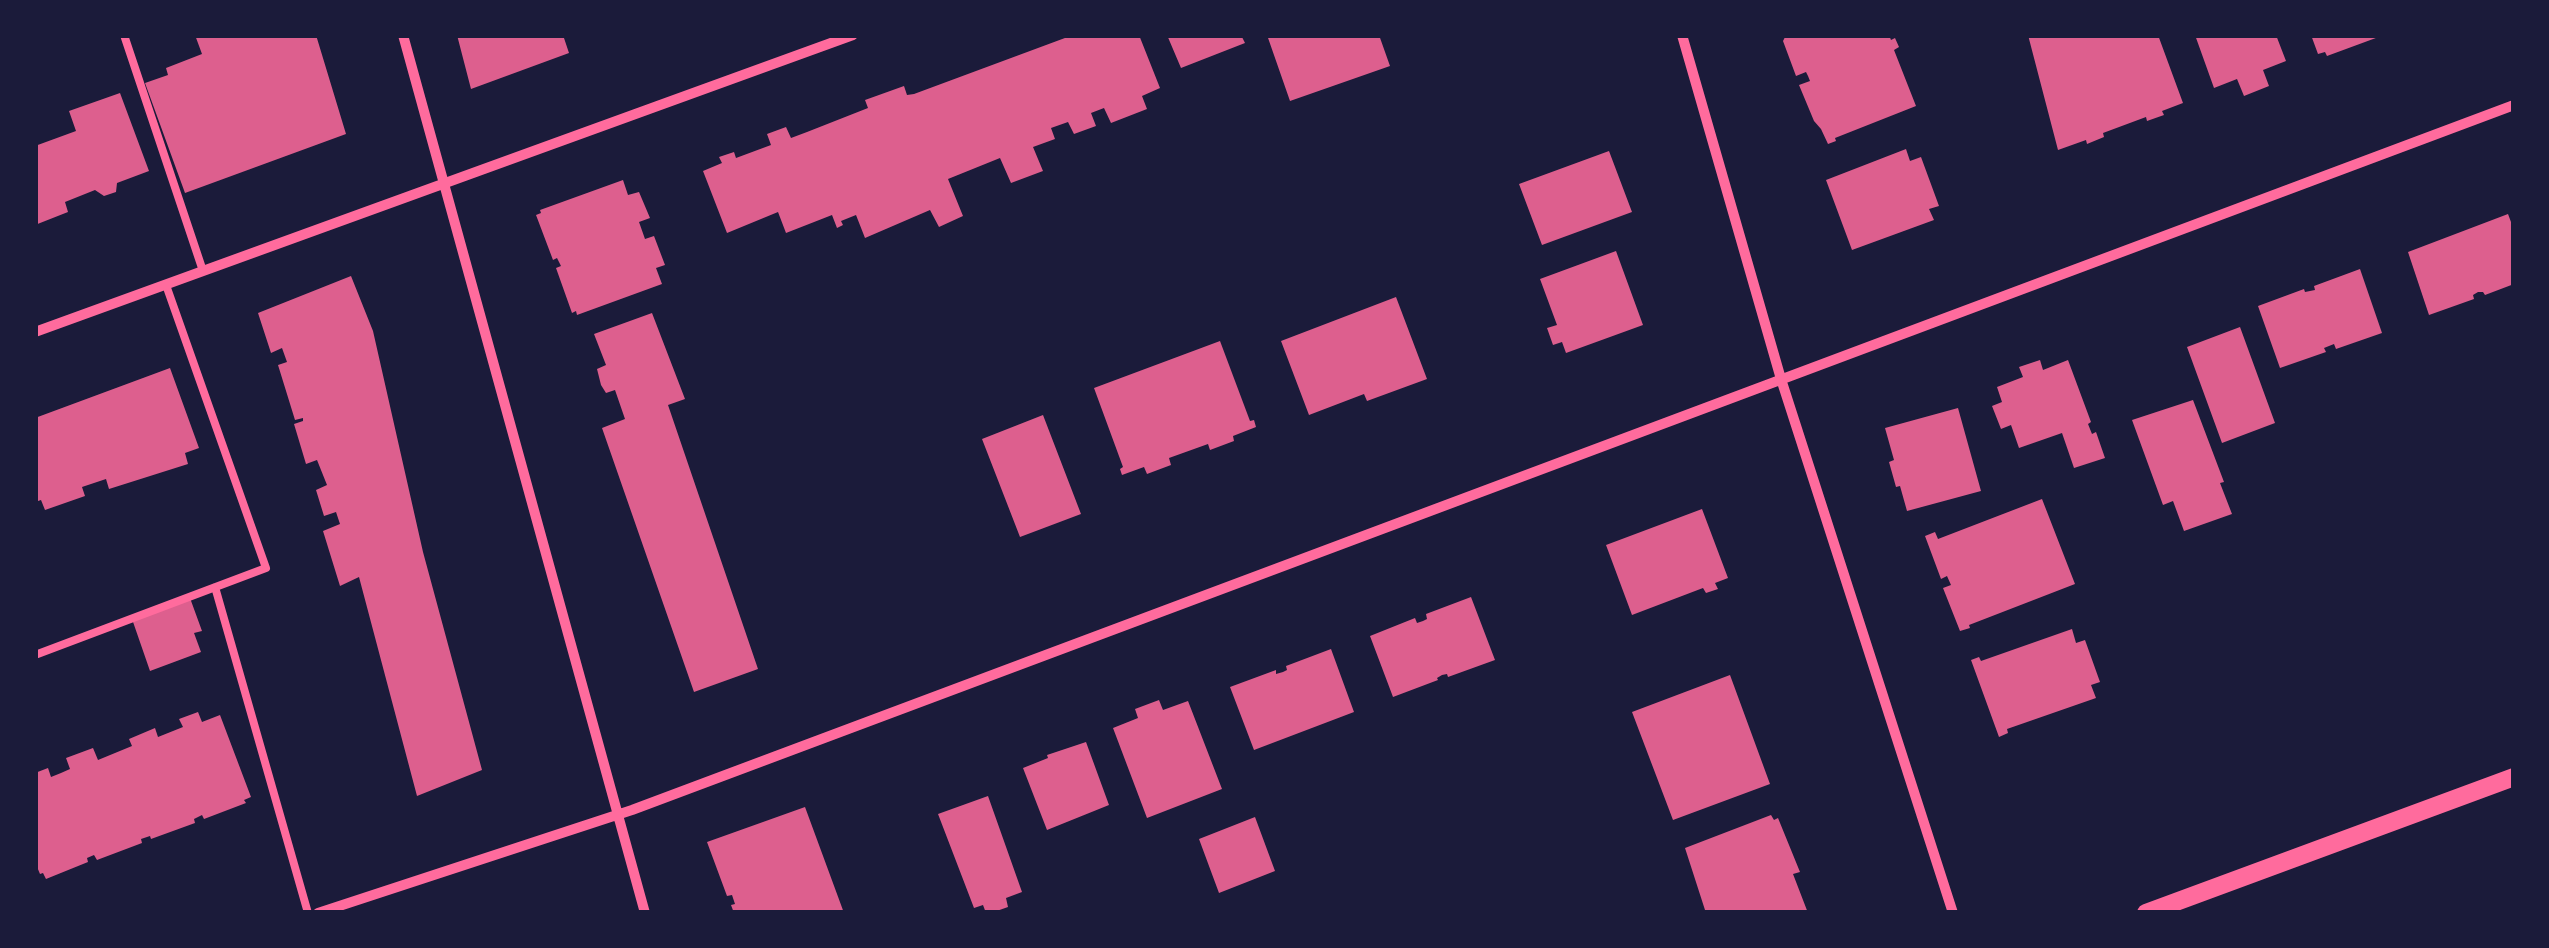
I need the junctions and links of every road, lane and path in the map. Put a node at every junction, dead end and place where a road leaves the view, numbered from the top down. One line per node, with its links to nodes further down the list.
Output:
1 (124, 35): 7 (lane)
2 (403, 35): 6 (street)
3 (853, 35): 6 (street)
4 (1682, 35): 10 (street)
5 (2514, 104): 10 (street)
6 (444, 184): 7 (street); 14 (street)
7 (203, 271): 8 (street)
8 (166, 285): 9 (street); 11 (lane)
9 (35, 332)
10 (1781, 379): 14 (street); 18 (street)
11 (215, 587): 12 (lane); 15 (lane)
12 (35, 655)
13 (2514, 776): 19 (street)
14 (618, 814): 16 (street); 17 (street)
15 (308, 913)
16 (318, 913)
17 (646, 913)
18 (1953, 913)
19 (2146, 913)

